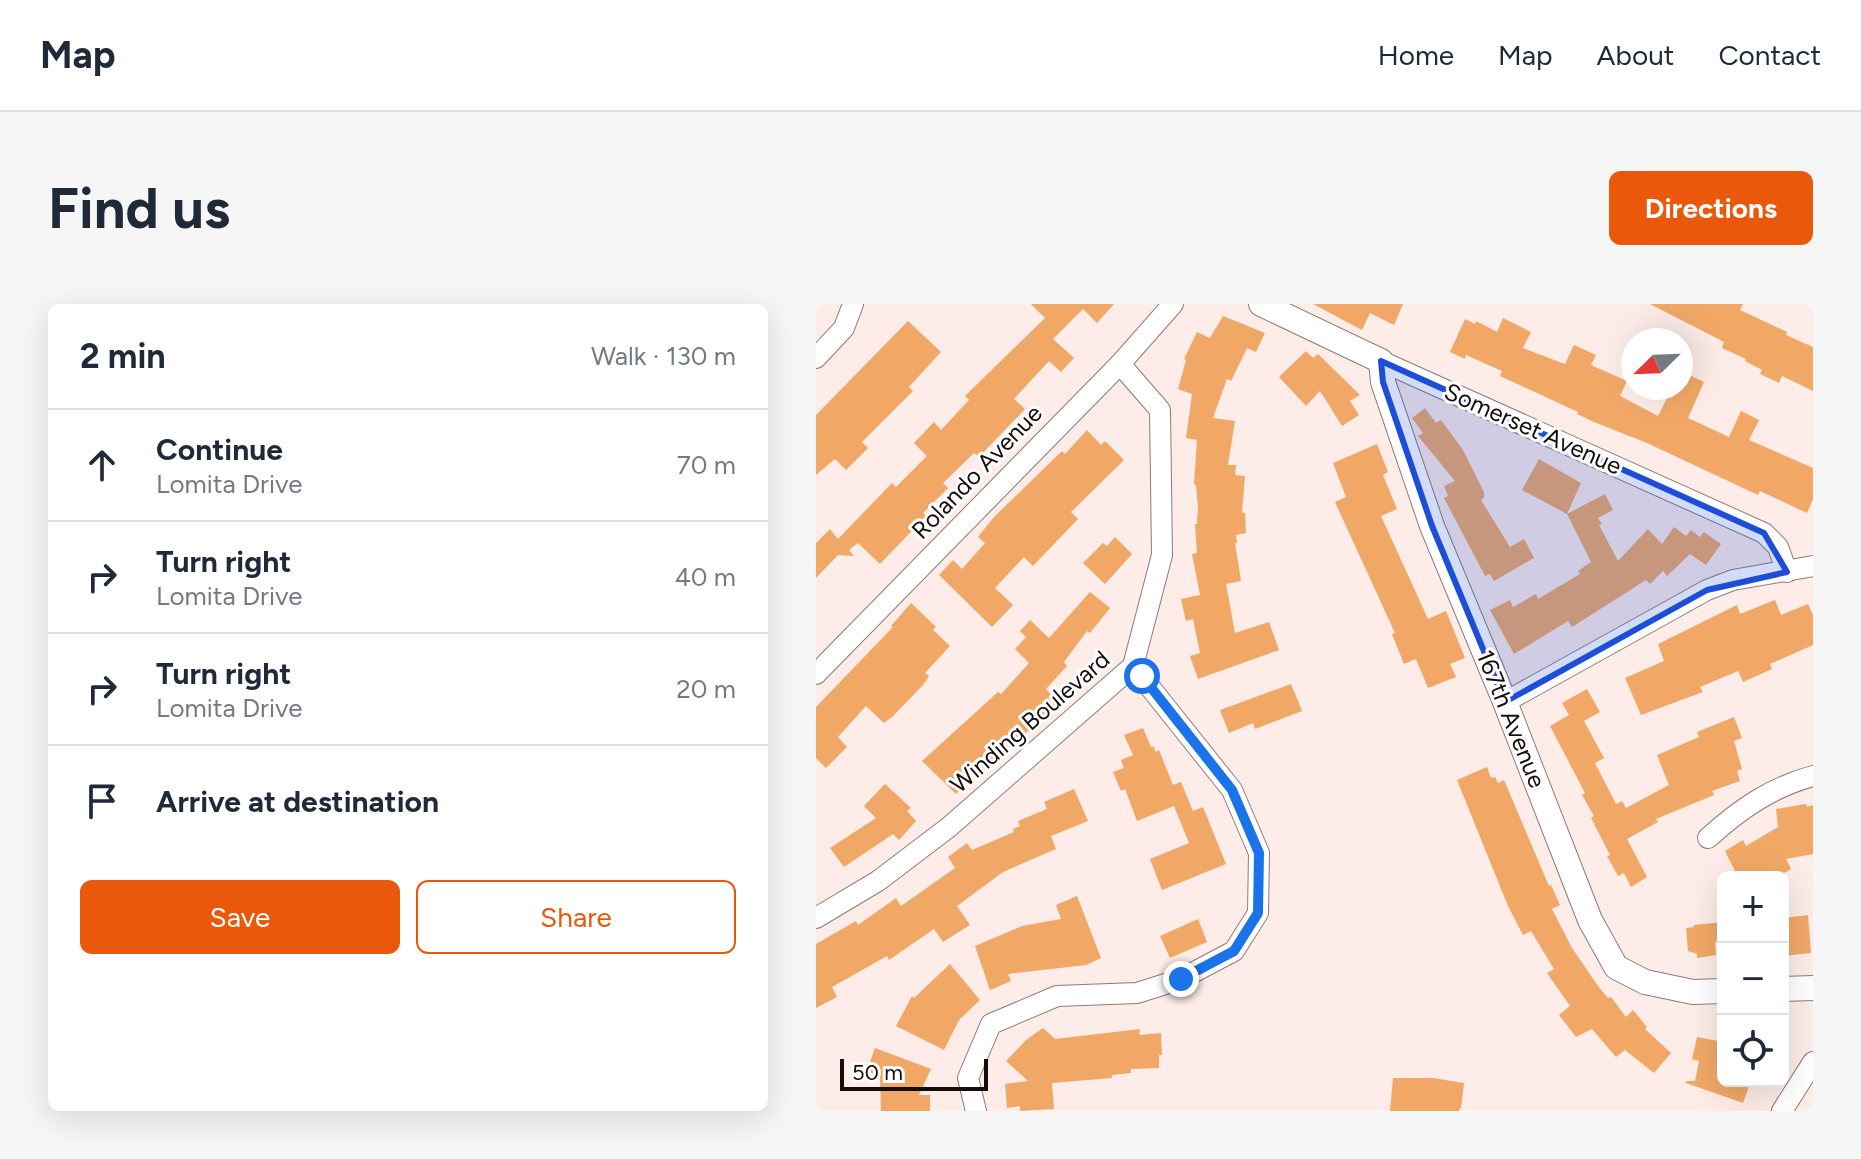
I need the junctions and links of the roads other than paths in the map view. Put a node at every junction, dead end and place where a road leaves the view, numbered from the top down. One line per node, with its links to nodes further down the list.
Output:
1 (853, 304): 4 (street)
2 (1173, 304): 6 (street, Rolando Avenue)
3 (1261, 304): 5 (street, Somerset Avenue)
4 (816, 358)
5 (1381, 361): 8 (street, Somerset Avenue); 11 (street, 167th Avenue)
6 (1120, 364): 9 (street, Winding Boulevard); 10 (street, Rolando Avenue)
7 (1813, 566): 8 (street)
8 (1787, 572): 11 (street)
9 (1133, 666): 14 (street, Winding Boulevard); 19 (street)
10 (816, 674)
11 (1505, 702): 17 (street, 167th Avenue)
12 (1813, 776): 13 (street)
13 (1708, 838)
14 (816, 918)
15 (1813, 988): 16 (street)
16 (1789, 989)
17 (1717, 991)
18 (1813, 1062): 20 (street)
19 (976, 1111)
20 (1782, 1111)

